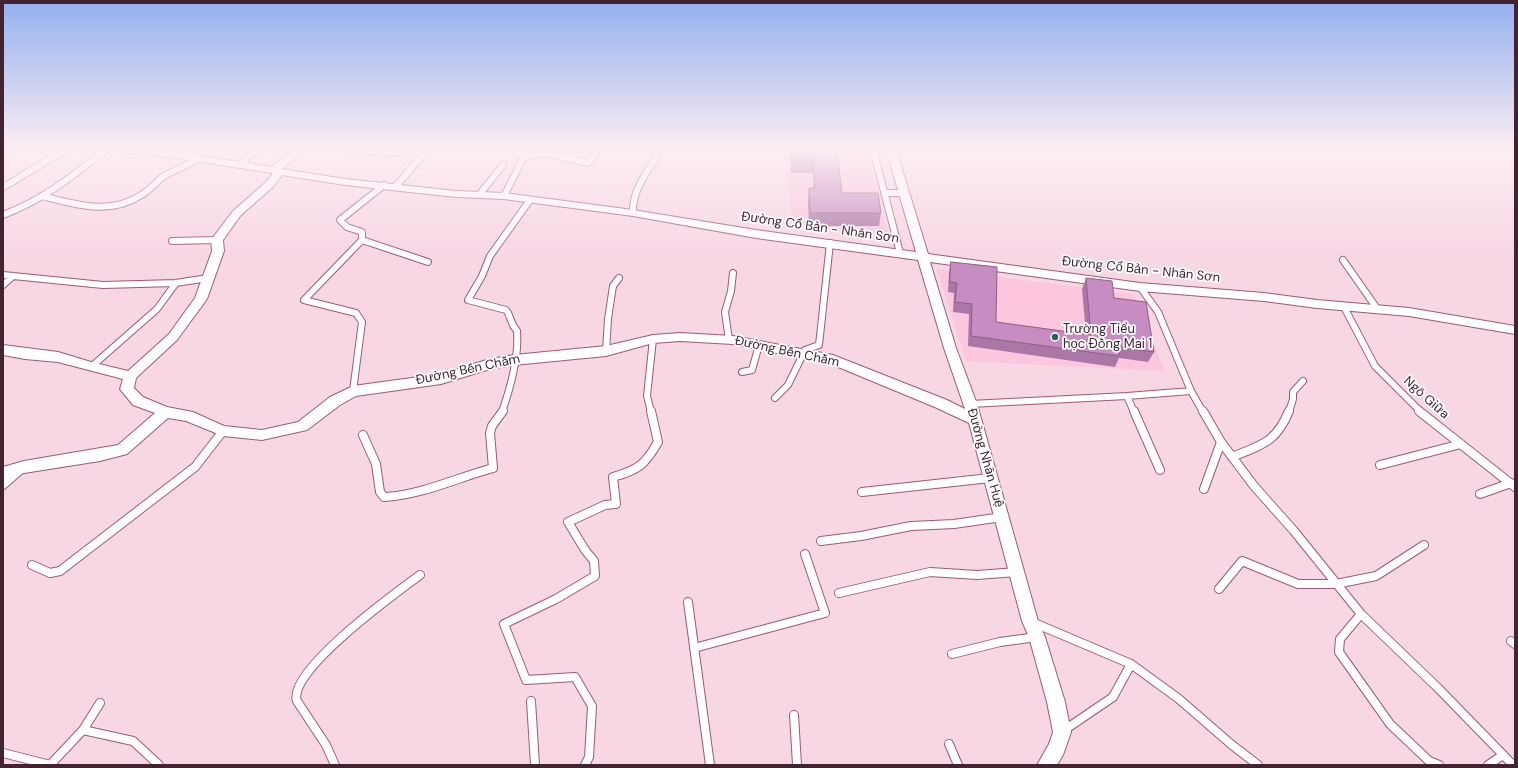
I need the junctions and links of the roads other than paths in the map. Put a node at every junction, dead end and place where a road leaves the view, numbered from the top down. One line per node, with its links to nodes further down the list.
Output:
1 (62, 185): 14 (lane)
2 (154, 185): 14 (lane)
3 (268, 185): 19 (street)
4 (384, 185): 10 (street, Đường Cổ Bản - Nhân Sơn); 20 (lane)
5 (487, 185): 13 (lane)
6 (510, 185): 15 (lane)
7 (638, 185): 17 (lane)
8 (882, 185): 11 (lane)
9 (901, 185): 12 (street, Đường Nhân Huệ)
10 (396, 186): 13 (street, Đường Cổ Bản - Nhân Sơn)
11 (884, 193): 12 (lane); 23 (lane)
12 (903, 193): 24 (street, Đường Nhân Huệ)
13 (479, 195): 15 (street, Đường Cổ Bản - Nhân Sơn)
14 (42, 196): 18 (lane)
15 (504, 196): 16 (street, Đường Cổ Bản - Nhân Sơn)
16 (530, 200): 17 (street, Đường Cổ Bản - Nhân Sơn); 44 (lane)
17 (633, 213): 22 (street, Đường Cổ Bản - Nhân Sơn)
18 (3, 215)
19 (217, 240): 21 (lane); 30 (street)
20 (362, 240): 26 (lane); 49 (lane)
21 (172, 241)
22 (830, 243): 23 (street, Đường Cổ Bản - Nhân Sơn); 43 (lane)
23 (900, 253): 24 (street, Đường Cổ Bản - Nhân Sơn)
24 (922, 257): 34 (street, Đường Cổ Bản - Nhân Sơn); 53 (street, Đường Nhân Huệ)
25 (1343, 260): 36 (lane)
26 (428, 262)
27 (733, 273): 39 (lane)
28 (3, 275): 29 (lane)
29 (13, 276): 32 (lane); 33 (lane)
30 (208, 278): 32 (lane); 47 (street)
31 (619, 278): 42 (lane)
32 (176, 283): 45 (lane)
33 (3, 285)
34 (1140, 287): 35 (street, Đường Cổ Bản - Nhân Sơn); 50 (lane)
35 (1344, 307): 36 (street, Đường Cổ Bản - Nhân Sơn); 59 (lane, Ngõ Giữa)
36 (1378, 310): 37 (street, Đường Cổ Bản - Nhân Sơn)
37 (1515, 330)
38 (653, 339): 39 (street, Đường Bến Chằm); 42 (street, Đường Bến Chằm); 99 (lane)
39 (729, 340): 40 (street, Đường Bến Chằm)
40 (759, 345): 43 (street, Đường Bến Chằm); 46 (lane)
41 (3, 350): 45 (street)
42 (606, 351): 44 (street, Đường Bến Chằm)
43 (803, 353): 52 (lane); 55 (street, Đường Bến Chằm)
44 (514, 360): 49 (street, Đường Bến Chằm); 57 (lane)
45 (91, 367): 47 (street)
46 (742, 372)
47 (130, 376): 54 (street, Đường Bến Chằm)
48 (1303, 382): 60 (lane)
49 (354, 391): 56 (street, Đường Bến Chằm)
50 (1191, 391): 51 (lane); 58 (lane)
51 (1127, 396): 53 (lane); 63 (lane)
52 (775, 398)
53 (970, 404): 55 (street, Đường Nhân Huệ)
54 (164, 412): 56 (street, Đường Bến Chằm); 62 (street)
55 (974, 420): 65 (street, Đường Nhân Huệ)
56 (223, 431): 75 (lane)
57 (363, 435)
58 (1221, 442): 60 (lane); 68 (lane)
59 (1461, 444): 61 (lane); 67 (lane, Ngõ Giữa)
60 (1232, 457): 78 (lane)
61 (1380, 464)
62 (24, 466): 64 (street); 66 (lane)
63 (1160, 470)
64 (3, 473)
65 (990, 478): 69 (lane); 71 (street, Đường Nhân Huệ)
66 (3, 485)
67 (1513, 485): 70 (lane)
68 (1204, 489)
69 (862, 492)
70 (1480, 494)
71 (1002, 517): 72 (lane); 76 (street, Đường Nhân Huệ)
72 (820, 541)
73 (1424, 545): 78 (lane)
74 (805, 554): 85 (lane)
75 (32, 566)
76 (1017, 572): 80 (lane); 83 (street, Đường Nhân Huệ)
77 (420, 575): 97 (lane)
78 (1336, 584): 79 (lane); 82 (lane)
79 (1219, 589)
80 (839, 593)
81 (688, 602): 85 (lane)
82 (1361, 614): 95 (lane); 105 (lane)
83 (1030, 621): 84 (street, Đường Nhân Huệ); 87 (lane)
84 (1037, 637): 86 (lane); 92 (street, Đường Nhân Huệ)
85 (694, 648): 100 (lane)
86 (952, 654)
87 (1131, 664): 92 (lane); 104 (lane)
88 (531, 701): 98 (lane)
89 (100, 702): 91 (lane)
90 (794, 715): 101 (lane)
91 (84, 730): 94 (lane); 96 (lane)
92 (1062, 732): 103 (street, Đường Nhân Huệ)
93 (949, 744): 102 (lane)
94 (3, 753)
95 (1503, 755): 106 (lane); 107 (lane)
96 (159, 765)
97 (335, 765)
98 (535, 765)
99 (585, 765)
100 (710, 765)
101 (797, 765)
102 (958, 765)
103 (1046, 765)
104 (1258, 765)
105 (1439, 765)
106 (1488, 765)
107 (1513, 765)

